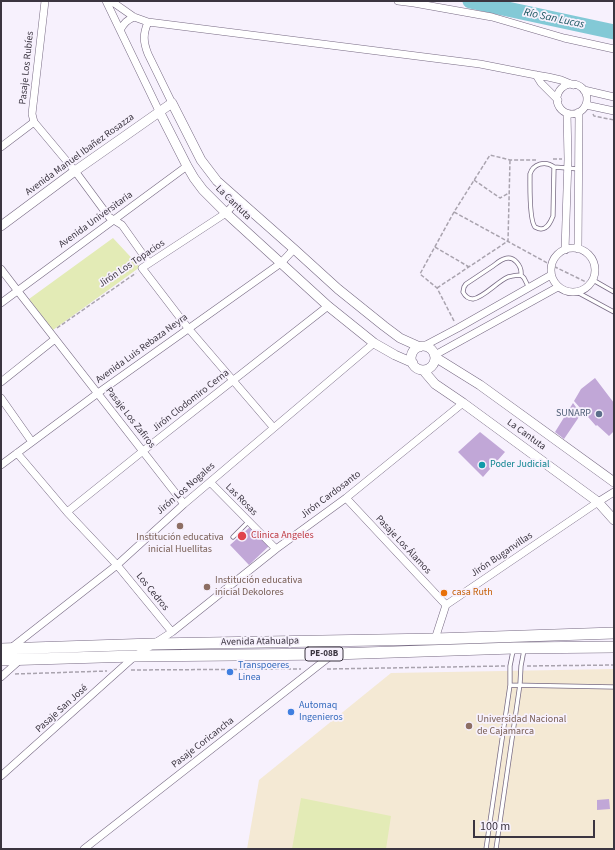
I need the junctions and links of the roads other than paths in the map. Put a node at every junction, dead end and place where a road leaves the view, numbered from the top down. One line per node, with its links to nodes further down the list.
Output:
1 (44, 1): 20 (street, Pasaje Los Rubíes)
2 (106, 1): 7 (street, La Cantuta)
3 (111, 1): 5 (street)
4 (398, 1): 8 (street)
5 (134, 18): 6 (street); 7 (street)
6 (148, 22): 9 (street); 14 (street, La Cantuta)
7 (120, 30): 16 (street, La Cantuta)
8 (614, 48)
9 (536, 75): 10 (street); 13 (street)
10 (573, 85): 11 (street); 13 (street)
11 (584, 90): 12 (street); 15 (street)
12 (614, 98)
13 (558, 100): 19 (street)
14 (172, 103): 16 (street, Avenida Manuel Ibañez Rosazza); 27 (street, La Cantuta)
15 (586, 105): 17 (street); 18 (street)
16 (159, 111): 22 (street, La Cantuta); 26 (street, Avenida Manuel Ibañez Rosazza)
17 (614, 111)
18 (579, 112): 19 (street); 25 (street)
19 (567, 113): 24 (street)
20 (34, 122): 21 (street); 26 (street)
21 (1, 147)
22 (187, 166): 28 (street, La Cantuta); 29 (street, Avenida Universitaria)
23 (554, 166): 23 (lane); 24 (lane)
24 (567, 168): 25 (lane); 33 (street)
25 (579, 169): 32 (street)
26 (75, 171): 29 (street); 30 (street, Avenida Manuel Ibañez Rosazza)
27 (238, 200): 28 (street, Jirón Los Topacios); 31 (street, La Cantuta)
28 (226, 213): 34 (street, Jirón Los Topacios); 35 (street, La Cantuta)
29 (113, 219): 34 (street); 42 (street, Avenida Universitaria)
30 (1, 226)
31 (294, 248): 35 (street, Avenida Luis Rebaza Neyra); 51 (street, La Cantuta)
32 (578, 249): 33 (street); 39 (street)
33 (565, 250): 38 (street)
34 (149, 263): 48 (street, Jirón Los Topacios)
35 (281, 263): 46 (street, La Cantuta); 48 (street, Avenida Luis Rebaza Neyra)
36 (1, 269): 42 (street, Pasaje Los Zafiros)
37 (521, 275): 37 (lane); 41 (lane)
38 (551, 275): 40 (street); 41 (street)
39 (592, 282): 43 (street); 44 (lane)
40 (558, 286): 43 (street); 52 (street)
41 (530, 288): 51 (street)
42 (17, 290): 45 (street, Avenida Universitaria); 49 (street, Pasaje Los Zafiros)
43 (577, 292): 47 (lane)
44 (614, 292)
45 (1, 303)
46 (328, 306): 50 (street, La Cantuta); 55 (street, Jirón Clodomiro Cerna)
47 (614, 312)
48 (188, 328): 55 (street); 57 (street, Avenida Luis Rebaza Neyra)
49 (55, 339): 56 (street); 57 (street, Pasaje Los Zafiros)
50 (374, 343): 53 (street, La Cantuta); 60 (street, Jirón Los Nogales)
51 (422, 347): 52 (street, La Cantuta); 53 (street)
52 (435, 356): 54 (street); 66 (street, La Cantuta)
53 (413, 364): 54 (street, La Cantuta)
54 (423, 370): 59 (street, La Cantuta)
55 (234, 380): 60 (street); 62 (street, Jirón Clodomiro Cerna)
56 (1, 382)
57 (98, 393): 61 (street, Avenida Luis Rebaza Neyra); 62 (street, Pasaje Los Zafiros)
58 (1, 398): 61 (street)
59 (463, 403): 68 (street, Jirón Cardosanto); 69 (street, La Cantuta)
60 (273, 427): 65 (street, Jirón Los Nogales)
61 (32, 442): 63 (street, Avenida Luis Rebaza Neyra)
62 (143, 451): 70 (street, Pasaje Los Zafiros); 71 (street, Jirón Clodomiro Cerna)
63 (17, 453): 64 (street, Avenida Luis Rebaza Neyra); 71 (street, Los Cedros)
64 (1, 465)
65 (210, 482): 70 (street, Jirón Los Nogales); 73 (street, Las Rosas)
66 (614, 482)
67 (614, 492): 69 (street, Jirón Buganvillas)
68 (346, 498): 75 (street, Jirón Cardosanto); 77 (street, Pasaje Los Álamos)
69 (598, 502): 72 (street, La Cantuta); 77 (street, Jirón Buganvillas)
70 (184, 504): 76 (street, Jirón Los Nogales)
71 (67, 512): 76 (street, Los Cedros)
72 (614, 520)
73 (249, 521): 74 (lane); 75 (street, Las Rosas)
74 (233, 537)
75 (276, 548): 78 (street, Jirón Cardosanto)
76 (117, 565): 78 (street, Los Cedros); 84 (street, Jirón Los Nogales)
77 (446, 605): 81 (street)
78 (172, 632): 82 (street, Jirón Cardosanto)
79 (614, 633): 80 (main road, Avenida Atahualpa / PE-08B)
80 (521, 636): 81 (main road, Avenida Atahualpa / PE-08B); 85 (lane); 85 (lane)
81 (435, 639): 82 (main road, Avenida Atahualpa / PE-08B)
82 (152, 644): 84 (main road, Avenida Atahualpa / PE-08B); 87 (street, Pasaje San José)
83 (614, 647): 85 (main road, Avenida Atahualpa / PE-08B)
84 (6, 648)
85 (519, 648): 86 (main road, Avenida Atahualpa / PE-08B); 91 (lane); 92 (lane)
86 (334, 654): 87 (main road, Avenida Atahualpa / PE-08B); 95 (street, Pasaje Coricancha)
87 (135, 656): 89 (main road, Avenida Atahualpa / PE-08B); 94 (street, Pasaje San José)
88 (1, 660): 89 (main road, Avenida Atahualpa / PE-08B)
89 (20, 660): 90 (street)
90 (1, 678)
91 (520, 684): 92 (lane); 93 (lane); 97 (lane)
92 (510, 685): 96 (lane)
93 (614, 687)
94 (1, 776)
95 (84, 849)
96 (486, 849)
97 (496, 849)

